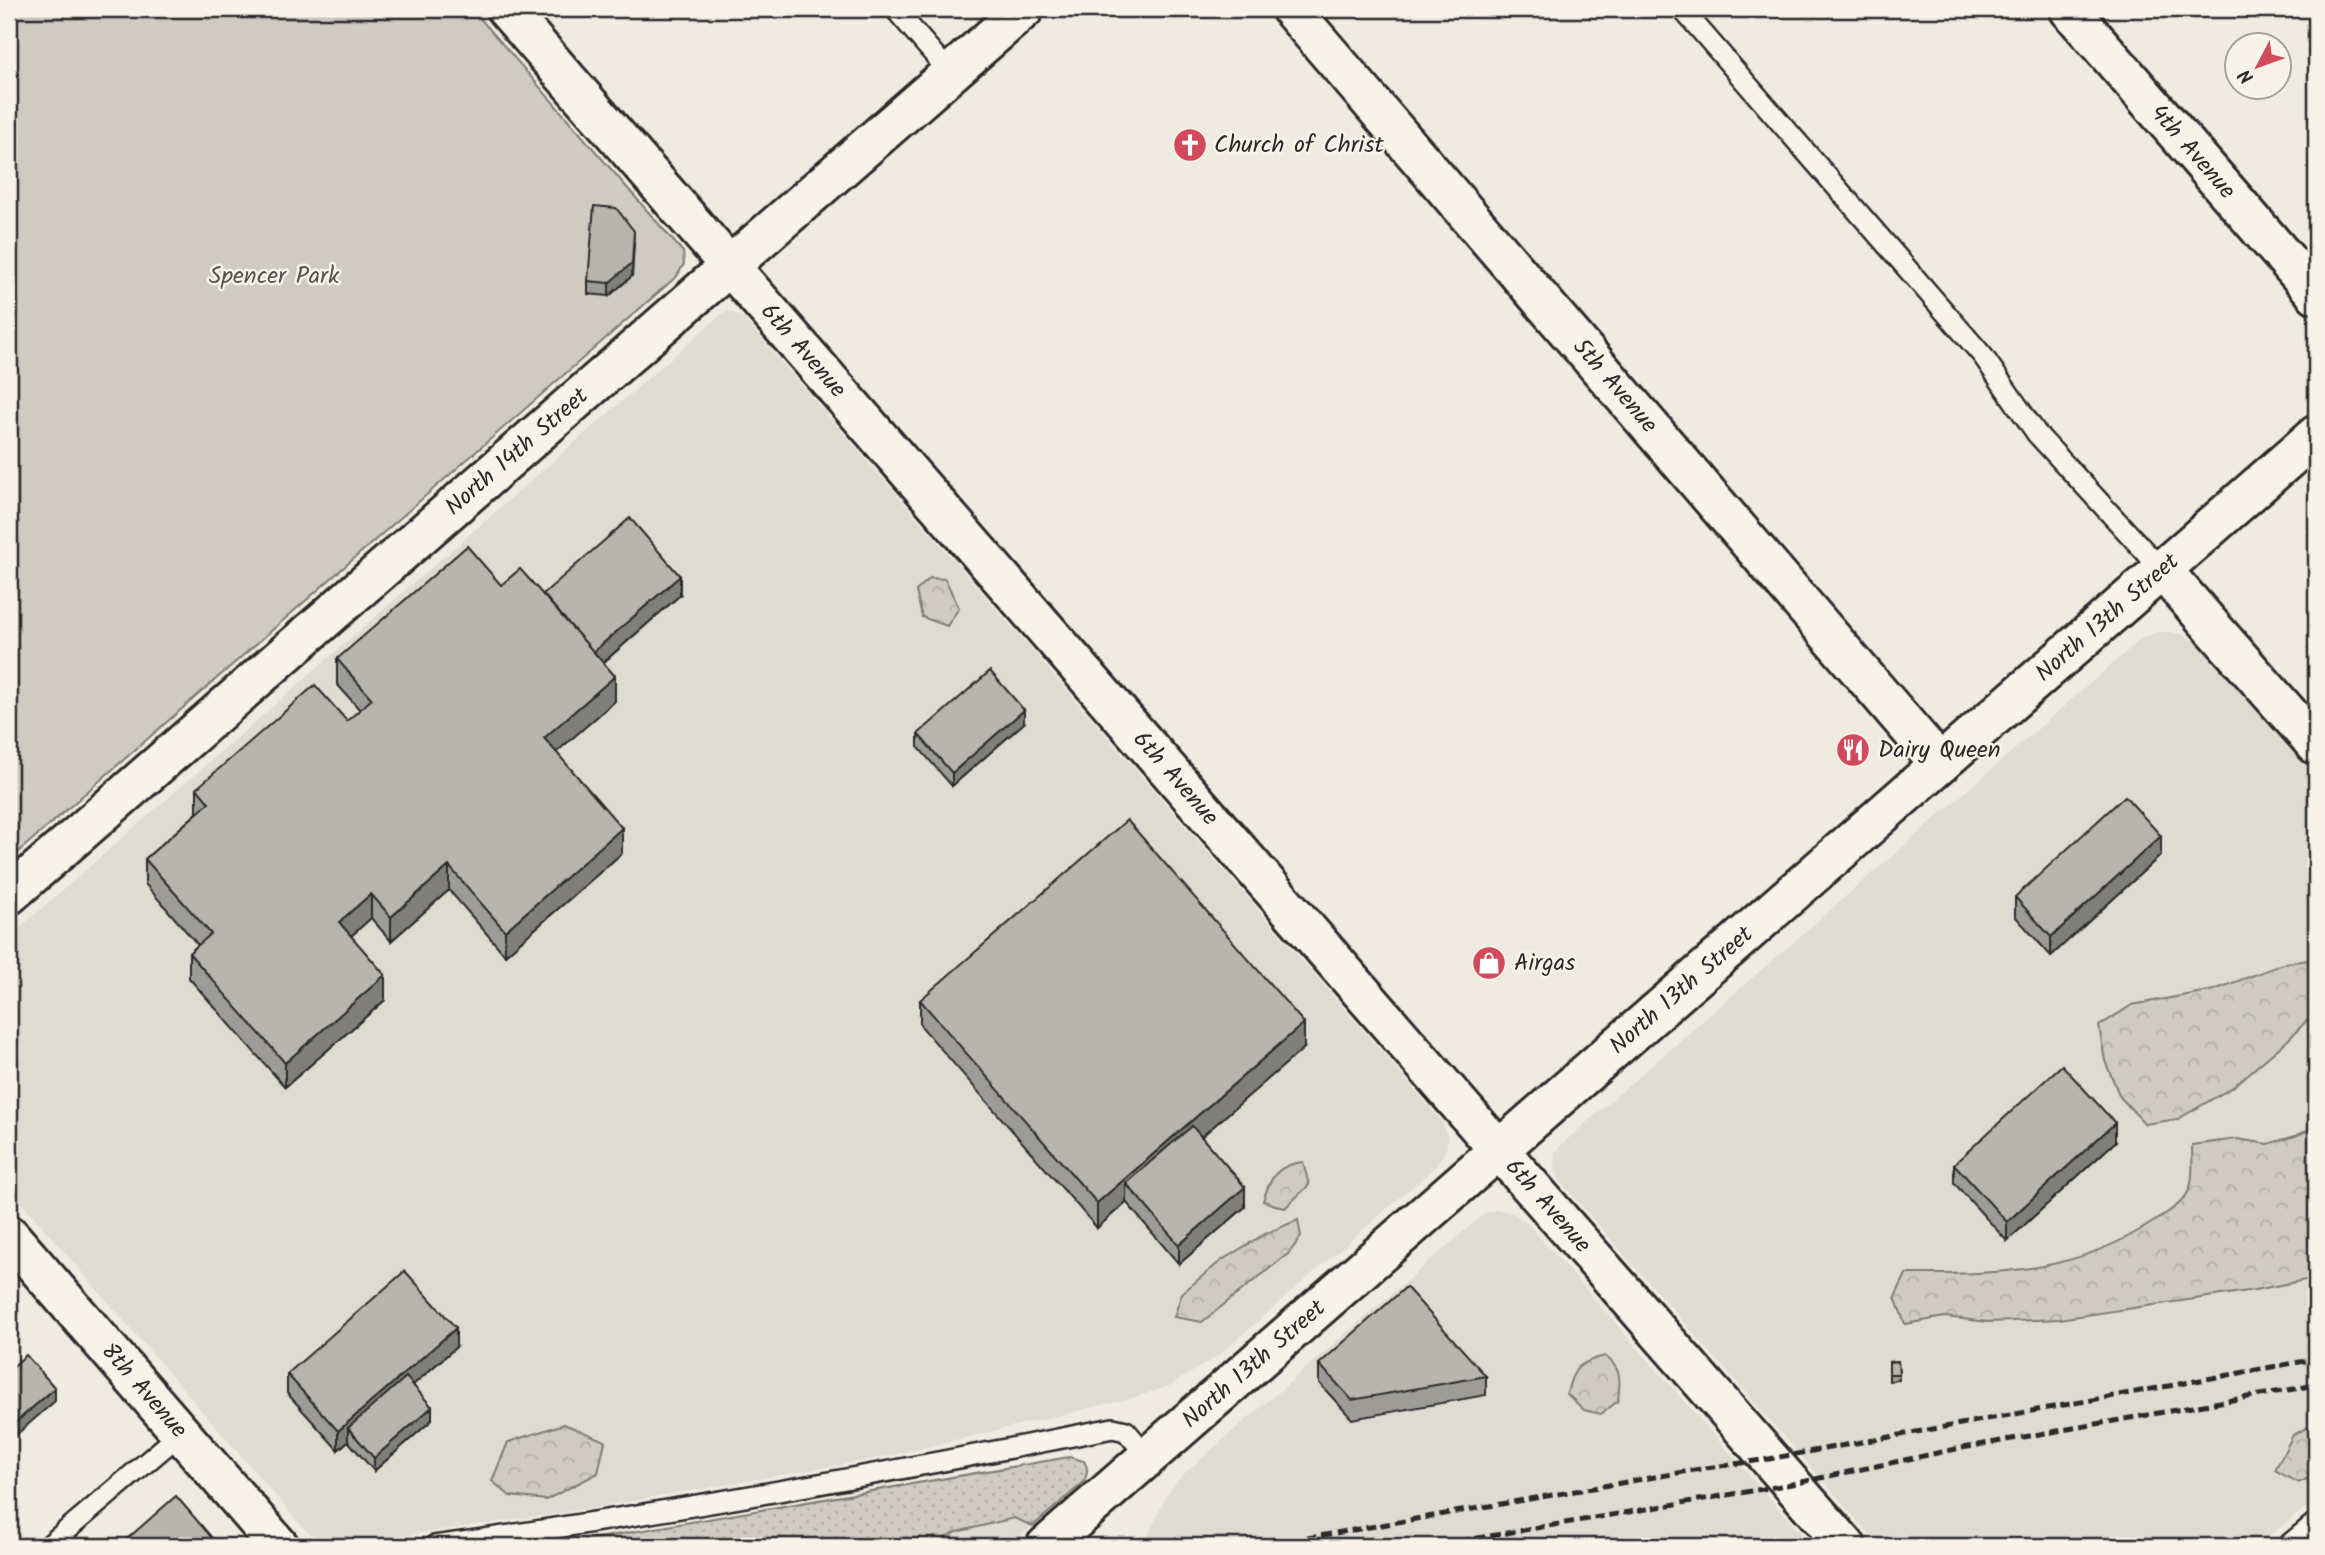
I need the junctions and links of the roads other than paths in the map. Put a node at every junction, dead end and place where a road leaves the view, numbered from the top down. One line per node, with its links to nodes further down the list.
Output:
1 (506, 9): 8 (street, 6th Avenue)
2 (895, 9): 7 (lane)
3 (1024, 9): 7 (street, North 14th Street)
4 (1291, 9): 13 (street, 5th Avenue)
5 (1682, 9): 11 (lane)
6 (2069, 9): 9 (street, 4th Avenue)
7 (950, 73): 8 (street, North 14th Street)
8 (729, 265): 14 (street, North 14th Street); 15 (street, 6th Avenue)
9 (2316, 294)
10 (2316, 435): 11 (street, North 13th Street)
11 (2162, 570): 12 (street); 13 (street, North 13th Street)
12 (2316, 745)
13 (1940, 764): 15 (street, North 13th Street)
14 (9, 894)
15 (1499, 1150): 18 (street, North 13th Street); 24 (street, 6th Avenue)
16 (9, 1235): 17 (street, 8th Avenue)
17 (181, 1433): 21 (lane); 22 (street, 8th Avenue)
18 (1148, 1457): 20 (street, North 13th Street); 23 (lane)
19 (2316, 1522): 25 (lane)
20 (1055, 1544)
21 (48, 1546)
22 (279, 1546)
23 (434, 1546)
24 (1846, 1546)
25 (2287, 1546)

